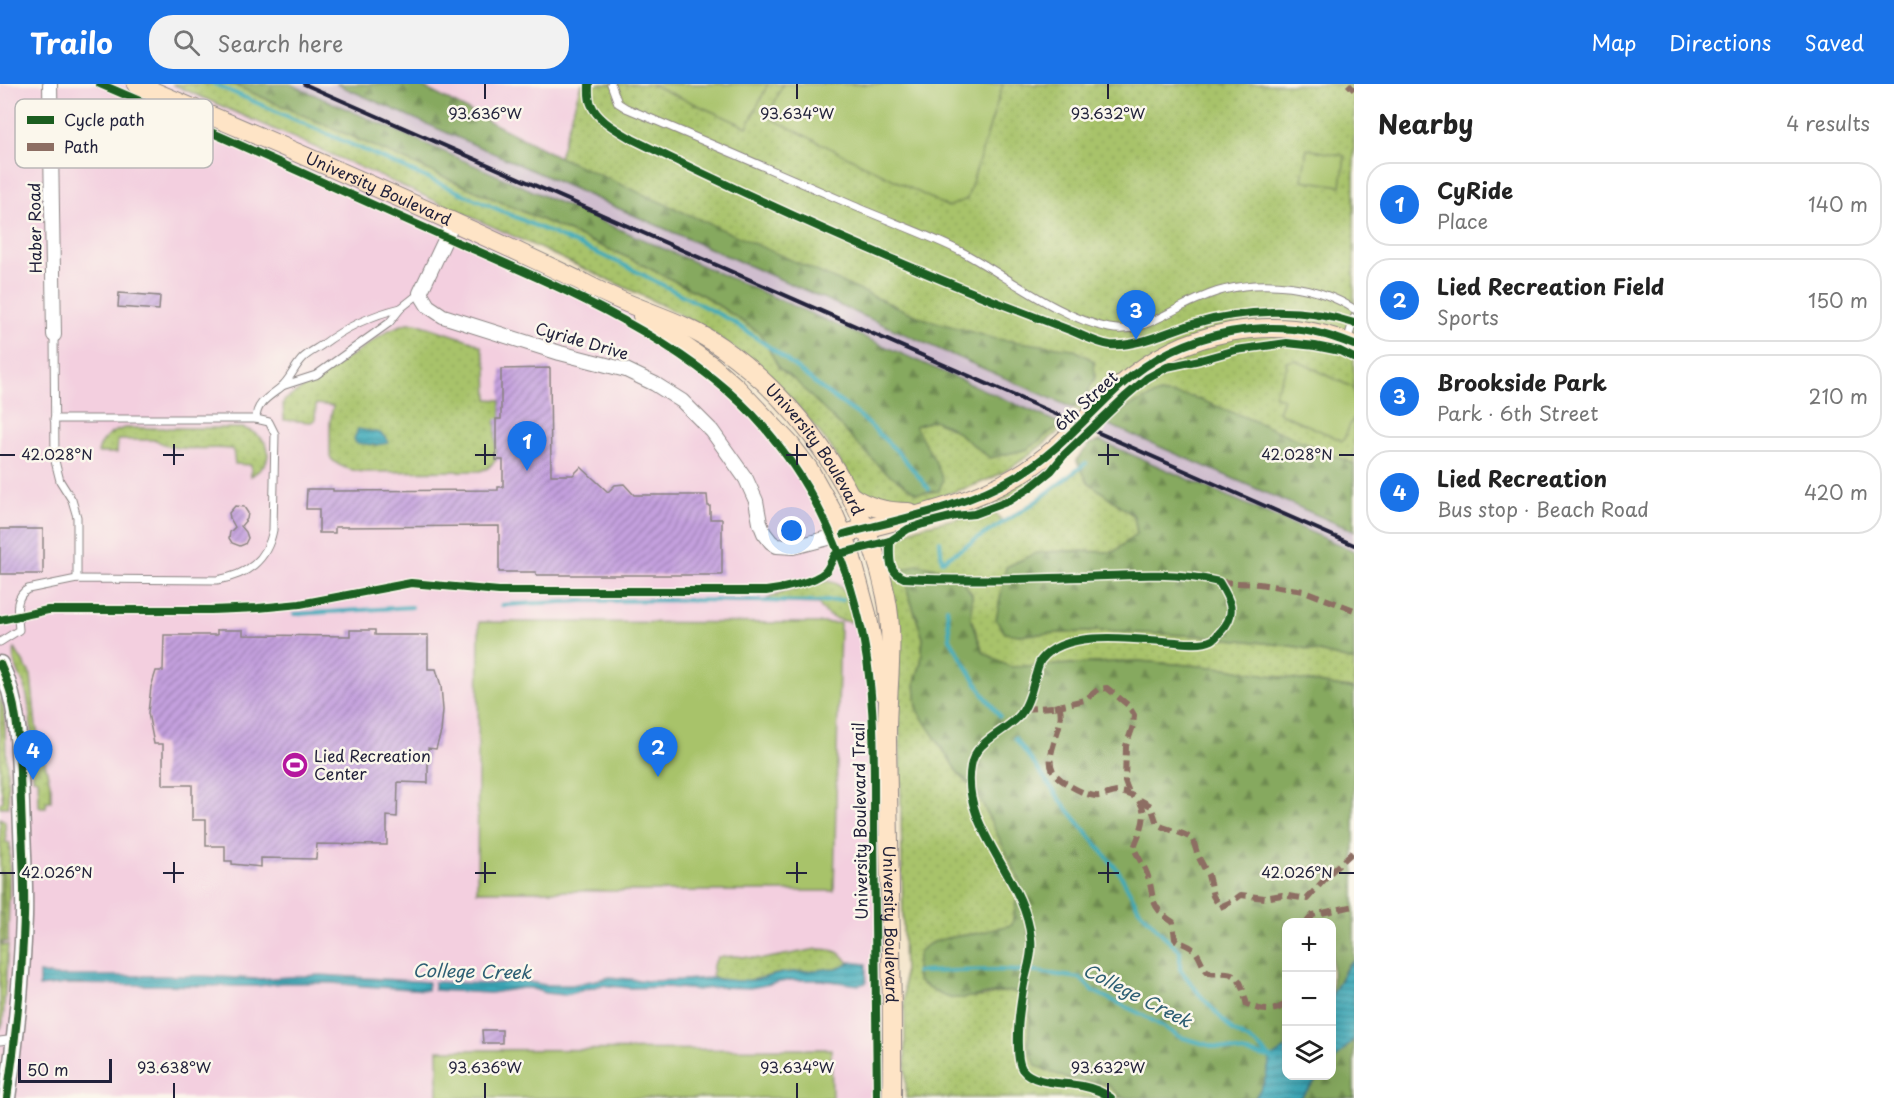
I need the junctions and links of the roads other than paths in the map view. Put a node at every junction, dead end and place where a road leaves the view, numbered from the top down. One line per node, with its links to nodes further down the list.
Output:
1 (50, 84): 4 (street, Haber Road)
2 (136, 84): 5 (main road, University Boulevard)
3 (611, 84): 12 (lane)
4 (50, 99)
5 (172, 99)
6 (213, 116): 8 (main road, University Boulevard)
7 (51, 168): 14 (street, Haber Road)
8 (453, 223): 9 (street); 10 (main road, University Boulevard)
9 (420, 293): 11 (lane); 22 (street, Cyride Drive)
10 (617, 299): 19 (main road, University Boulevard); 22 (main road, University Boulevard)
11 (401, 308): 16 (lane); 16 (lane)
12 (1354, 309)
13 (1354, 318): 15 (lane)
14 (54, 335): 17 (lane)
15 (1350, 343): 20 (main road, 6th Street)
16 (282, 386): 18 (lane)
17 (54, 419): 18 (lane); 23 (lane)
18 (256, 419): 23 (lane)
19 (849, 494): 20 (main road); 21 (main road, University Boulevard)
20 (928, 511): 21 (main road, 6th Street)
21 (866, 528): 22 (main road, 6th Street); 26 (main road, University Boulevard)
22 (844, 534): 26 (main road, University Boulevard)
23 (77, 579): 24 (lane)
24 (0, 642)
25 (0, 664): 27 (street)
26 (887, 720): 29 (main road, University Boulevard)
27 (7, 1040): 28 (street)
28 (7, 1098)
29 (893, 1098)

